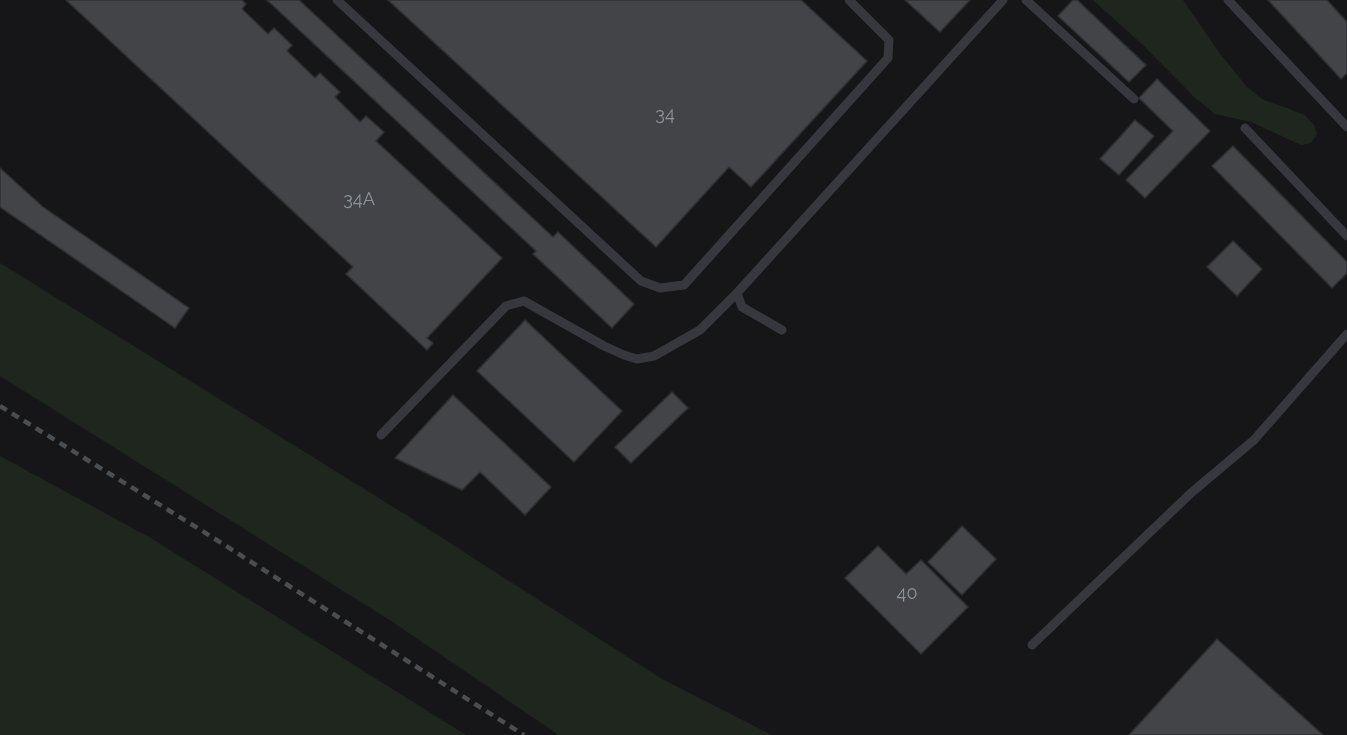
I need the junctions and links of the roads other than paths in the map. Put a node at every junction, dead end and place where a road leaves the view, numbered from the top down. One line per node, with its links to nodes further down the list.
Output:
1 (337, 0): 2 (lane)
2 (849, 0)
3 (1002, 0): 10 (lane)
4 (1026, 0): 6 (lane)
5 (1228, 0): 7 (lane)
6 (1134, 99)
7 (1347, 127)
8 (1245, 128): 9 (lane)
9 (1347, 236)
10 (737, 293): 11 (lane); 13 (lane)
11 (782, 330)
12 (1347, 334): 14 (lane)
13 (381, 435)
14 (1032, 645)

